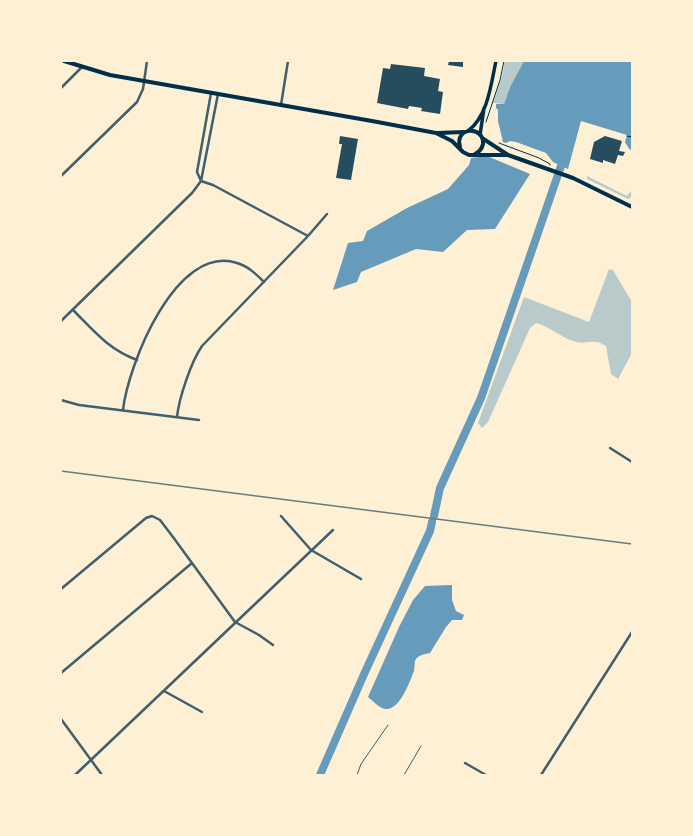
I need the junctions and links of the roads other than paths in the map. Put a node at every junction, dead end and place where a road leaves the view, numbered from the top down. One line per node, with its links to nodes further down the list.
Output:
1 (64, 61): 5 (main road)
2 (148, 61): 6 (street)
3 (288, 61): 10 (street)
4 (496, 61): 11 (main road)
5 (82, 67): 6 (main road); 7 (street)
6 (144, 81): 8 (main road); 18 (street)
7 (61, 88)
8 (211, 93): 9 (main road); 19 (street)
9 (218, 94): 10 (main road); 19 (street)
10 (281, 106): 13 (main road)
11 (484, 106): 12 (main road); 14 (main road)
12 (466, 132): 13 (main road); 14 (main road); 15 (main road)
13 (436, 134): 15 (main road)
14 (481, 136): 16 (main road); 17 (main road)
15 (460, 148): 16 (main road)
16 (474, 154): 17 (main road)
17 (508, 155): 20 (main road)
18 (61, 176)
19 (201, 181): 22 (street); 24 (street)
20 (632, 207)
21 (327, 214): 22 (street)
22 (308, 236): 23 (street)
23 (264, 282): 26 (street); 29 (street)
24 (73, 310): 25 (street); 26 (street)
25 (61, 321)
26 (137, 360): 28 (street)
27 (61, 400): 28 (street)
28 (124, 410): 29 (street)
29 (178, 417): 30 (street)
30 (199, 420)
31 (610, 448): 32 (street)
32 (632, 462)
33 (281, 516): 35 (street)
34 (333, 530): 35 (street)
35 (311, 550): 37 (street); 39 (street)
36 (193, 563): 38 (street); 39 (street); 42 (street)
37 (361, 579)
38 (61, 589)
39 (235, 622): 41 (street); 43 (street)
40 (632, 632): 55 (street)
41 (273, 645)
42 (61, 673)
43 (164, 691): 44 (street); 48 (street)
44 (202, 712)
45 (61, 719): 48 (street)
46 (388, 725): 52 (lane)
47 (421, 746): 53 (lane)
48 (91, 761): 50 (street); 51 (street)
49 (465, 763): 54 (street)
50 (75, 775)
51 (102, 775)
52 (358, 775)
53 (404, 775)
54 (486, 775)
55 (541, 775)

